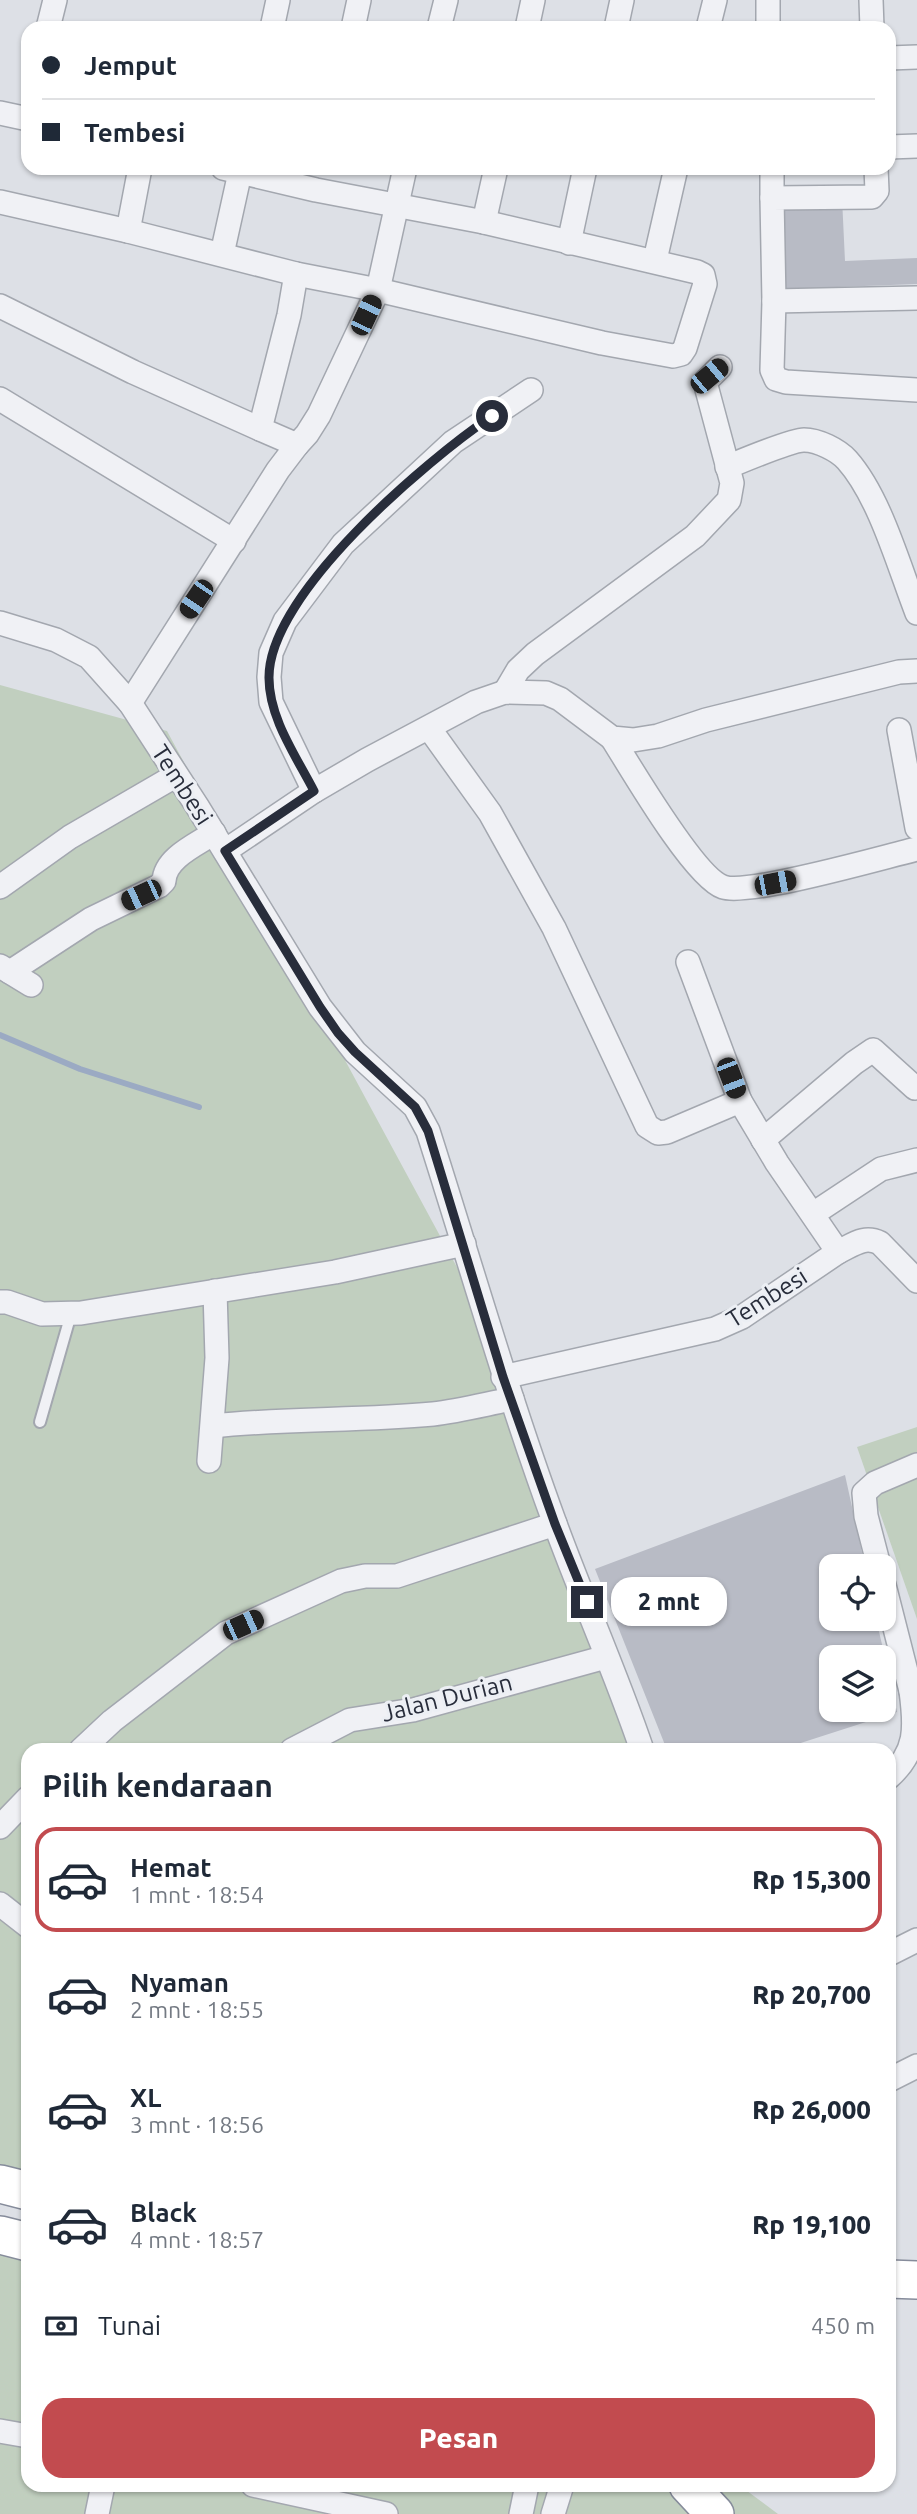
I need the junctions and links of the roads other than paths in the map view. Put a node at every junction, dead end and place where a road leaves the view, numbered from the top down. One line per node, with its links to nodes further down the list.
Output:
1 (55, 0): 10 (street)
2 (278, 0): 11 (street)
3 (359, 0): 12 (street)
4 (446, 0): 13 (street)
5 (533, 0): 14 (street)
6 (622, 0): 15 (street)
7 (715, 0): 16 (street)
8 (768, 0): 17 (street)
9 (871, 0): 18 (street)
10 (50, 21)
11 (274, 21)
12 (354, 21)
13 (441, 21)
14 (528, 21)
15 (618, 21)
16 (710, 21)
17 (768, 21)
18 (872, 21)
19 (917, 57): 20 (street)
20 (896, 58)
21 (0, 113): 22 (street)
22 (21, 117)
23 (917, 146): 24 (street)
24 (896, 147)
25 (139, 175): 39 (street)
26 (234, 175): 41 (street)
27 (285, 175): 34 (street)
28 (403, 175): 37 (street)
29 (494, 175): 38 (street)
30 (584, 175): 40 (street)
31 (674, 175): 42 (street)
32 (772, 175): 35 (street)
33 (876, 175): 35 (street)
34 (318, 179): 37 (street)
35 (772, 198): 46 (street)
36 (0, 202): 39 (street)
37 (396, 205): 38 (street); 44 (street)
38 (484, 222): 40 (street)
39 (128, 231): 41 (street)
40 (569, 243): 42 (street)
41 (222, 254): 43 (street)
42 (655, 260): 44 (street)
43 (295, 281): 44 (street); 52 (street)
44 (378, 290): 53 (street)
45 (917, 298): 46 (street)
46 (774, 301): 50 (street)
47 (0, 306): 52 (street)
48 (720, 366): 54 (street)
49 (531, 390): 65 (street)
50 (917, 390)
51 (0, 399): 55 (street)
52 (260, 429): 53 (street)
53 (297, 445): 55 (street)
54 (727, 467): 56 (street); 59 (street)
55 (234, 541): 60 (street)
56 (917, 612)
57 (0, 624): 60 (street, Tembesi)
58 (917, 671): 63 (street)
59 (505, 692): 61 (street); 63 (street)
60 (130, 703): 64 (street, Tembesi)
61 (429, 728): 65 (street); 74 (street)
62 (899, 730): 66 (street)
63 (612, 738): 68 (street)
64 (175, 776): 67 (street, Tembesi); 69 (street)
65 (314, 791): 67 (street)
66 (917, 828)
67 (219, 842): 71 (street); 78 (street, Tembesi)
68 (917, 849)
69 (2, 883)
70 (688, 962): 74 (street)
71 (5, 969): 72 (street)
72 (31, 985)
73 (915, 1088): 75 (street)
74 (740, 1101): 75 (street)
75 (763, 1140): 77 (street)
76 (917, 1160): 77 (street)
77 (813, 1214): 79 (street)
78 (464, 1244): 81 (street); 84 (street, Tembesi)
79 (838, 1252): 80 (street, Tembesi); 84 (street, Tembesi)
80 (917, 1282)
81 (215, 1291): 83 (street); 87 (street)
82 (0, 1302): 83 (street)
83 (71, 1313): 86 (lane)
84 (503, 1377): 85 (street, Tembesi)
85 (512, 1399): 87 (street); 90 (street, Tembesi)
86 (40, 1422)
87 (213, 1426): 88 (street)
88 (209, 1461)
89 (917, 1465): 91 (street)
90 (555, 1524): 93 (street, Tembesi); 95 (street)
91 (876, 1554)
92 (896, 1627): 94 (street)
93 (606, 1657): 96 (street, Jalan Durian); 97 (street, Tembesi)
94 (914, 1690): 98 (street)
95 (88, 1743)
96 (306, 1743)
97 (639, 1743)
98 (896, 1772)
99 (21, 1805): 100 (street)
100 (0, 1827)
101 (0, 1905): 102 (street)
102 (21, 1921)
103 (917, 1940): 104 (street)
104 (896, 1950)
105 (917, 2066): 106 (street)
106 (896, 2076)
107 (0, 2183): 108 (highway)
108 (21, 2189)
109 (0, 2235): 110 (highway)
110 (21, 2240)
111 (896, 2279): 112 (highway)
112 (917, 2280)
113 (0, 2431): 114 (street)
114 (21, 2435)
115 (102, 2492): 121 (street)
116 (285, 2492): 122 (street)
117 (526, 2492): 123 (street)
118 (560, 2492): 124 (street)
119 (695, 2492): 125 (highway)
120 (726, 2492): 126 (highway)
121 (97, 2514)
122 (386, 2514)
123 (521, 2514)
124 (553, 2514)
125 (715, 2514)
126 (731, 2514)

